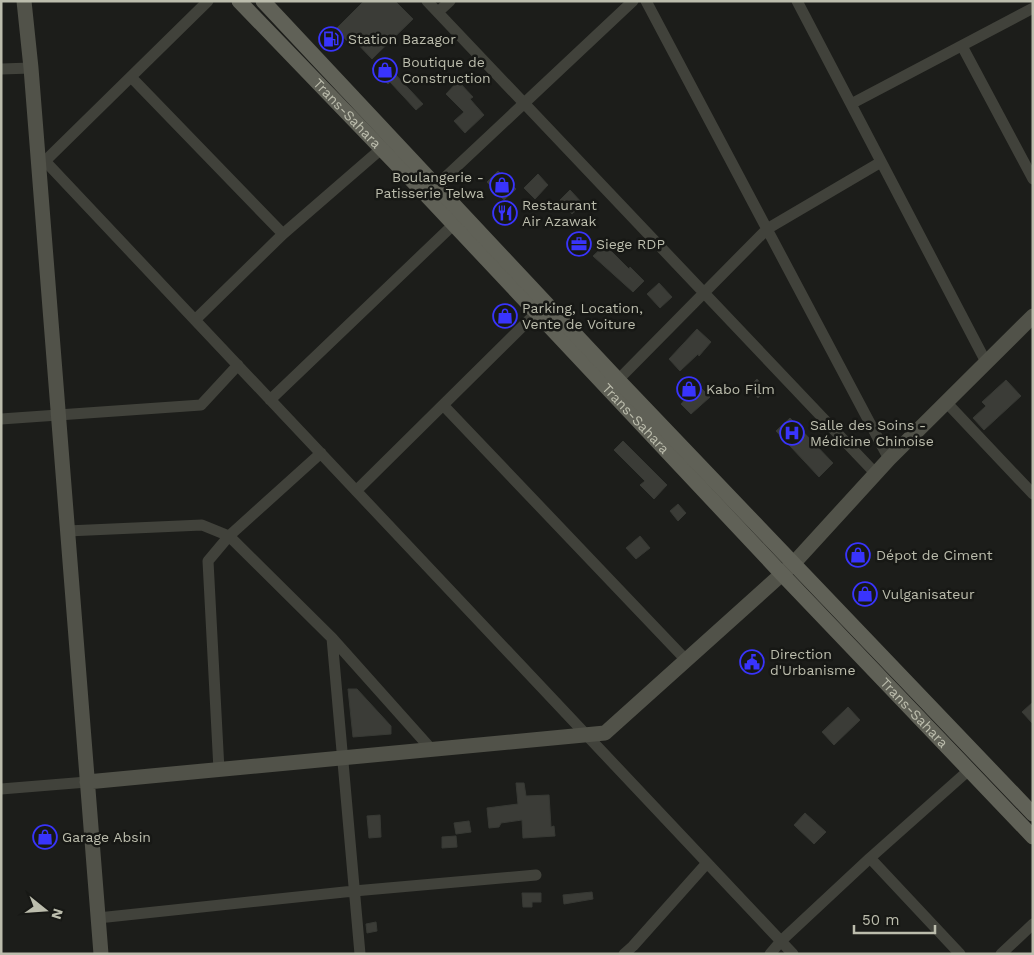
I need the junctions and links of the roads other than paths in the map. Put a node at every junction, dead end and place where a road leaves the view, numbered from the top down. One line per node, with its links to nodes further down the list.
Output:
1 (24, 1): 13 (street)
2 (208, 1): 15 (street)
3 (239, 1): 19 (main road, Trans-Sahara)
4 (263, 1): 18 (main road, Trans-Sahara)
5 (427, 1): 11 (street)
6 (450, 1): 11 (street)
7 (634, 1): 16 (street)
8 (646, 1): 25 (street)
9 (797, 1): 17 (street)
10 (1033, 8): 12 (street)
11 (438, 12): 16 (street)
12 (962, 46): 17 (street); 22 (street)
13 (31, 68): 14 (street); 21 (street)
14 (1, 69)
15 (131, 77): 21 (street); 26 (street)
16 (525, 104): 23 (street); 27 (street)
17 (851, 104): 20 (street)
18 (393, 139): 19 (street); 23 (main road, Trans-Sahara)
19 (381, 149): 24 (main road, Trans-Sahara); 26 (street)
20 (881, 162): 25 (street); 31 (street)
21 (42, 164): 30 (street); 37 (street)
22 (1033, 179)
23 (437, 185): 33 (main road, Trans-Sahara)
24 (453, 225): 28 (main road, Trans-Sahara); 34 (street)
25 (767, 229): 27 (street); 40 (street)
26 (283, 234): 30 (street)
27 (704, 293): 33 (street); 41 (street)
28 (536, 313): 36 (street); 46 (main road, Trans-Sahara)
29 (1033, 316): 31 (street)
30 (195, 320): 32 (street)
31 (986, 362): 35 (street)
32 (238, 365): 34 (street); 37 (street)
33 (618, 380): 46 (main road, Trans-Sahara)
34 (270, 400): 39 (street)
35 (946, 402): 40 (street); 43 (street)
36 (443, 405): 42 (street); 48 (street)
37 (58, 415): 38 (street); 44 (street)
38 (1, 419)
39 (321, 453): 42 (street); 45 (street)
40 (889, 458): 41 (street)
41 (876, 474): 46 (street)
42 (356, 490): 49 (street)
43 (1033, 494)
44 (67, 531): 45 (street); 54 (street)
45 (229, 536): 47 (street); 52 (street)
46 (787, 568): 48 (street); 53 (main road, Trans-Sahara); 56 (main road, Trans-Sahara)
47 (332, 638): 50 (street); 51 (street)
48 (687, 661): 49 (street)
49 (587, 735): 50 (street); 59 (street)
50 (432, 750): 51 (street)
51 (343, 758): 52 (street); 61 (street)
52 (219, 770): 54 (street)
53 (970, 770): 57 (main road, Trans-Sahara); 58 (street)
54 (87, 782): 55 (street); 62 (street)
55 (1, 789)
56 (1033, 814)
57 (1033, 837)
58 (870, 858): 64 (street); 70 (street)
59 (707, 863): 64 (street); 67 (street)
60 (536, 875): 61 (street)
61 (354, 891): 62 (street); 66 (street)
62 (98, 918): 65 (street)
63 (1033, 924): 71 (street)
64 (781, 941): 68 (street); 69 (street)
65 (101, 954)
66 (360, 954)
67 (624, 954)
68 (770, 954)
69 (793, 954)
70 (960, 954)
71 (1001, 954)

